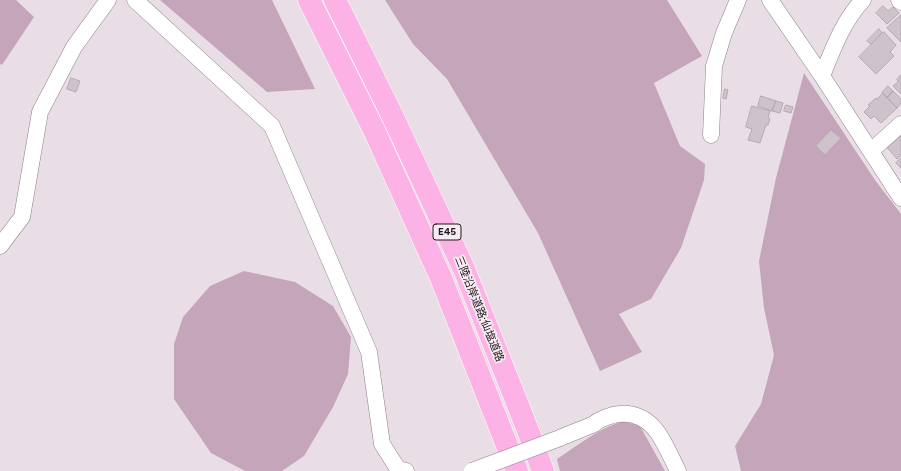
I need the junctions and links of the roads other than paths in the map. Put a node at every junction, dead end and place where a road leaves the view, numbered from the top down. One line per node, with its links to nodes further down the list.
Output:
1 (108, 0): 15 (street)
2 (134, 0): 16 (street)
3 (309, 0): 18 (highway, E45)
4 (335, 0): 19 (highway, 三陸沿岸道路;仙塩道路 / E45)
5 (738, 0): 12 (street)
6 (770, 0): 10 (street)
7 (863, 0): 10 (street)
8 (899, 0): 9 (street)
9 (901, 2)
10 (822, 76): 13 (street)
11 (901, 124): 13 (street)
12 (711, 135)
13 (871, 151): 14 (street)
14 (898, 187)
15 (0, 246)
16 (406, 471)
17 (472, 471): 20 (street, bridge)
18 (517, 471)
19 (543, 471)
20 (678, 471)

